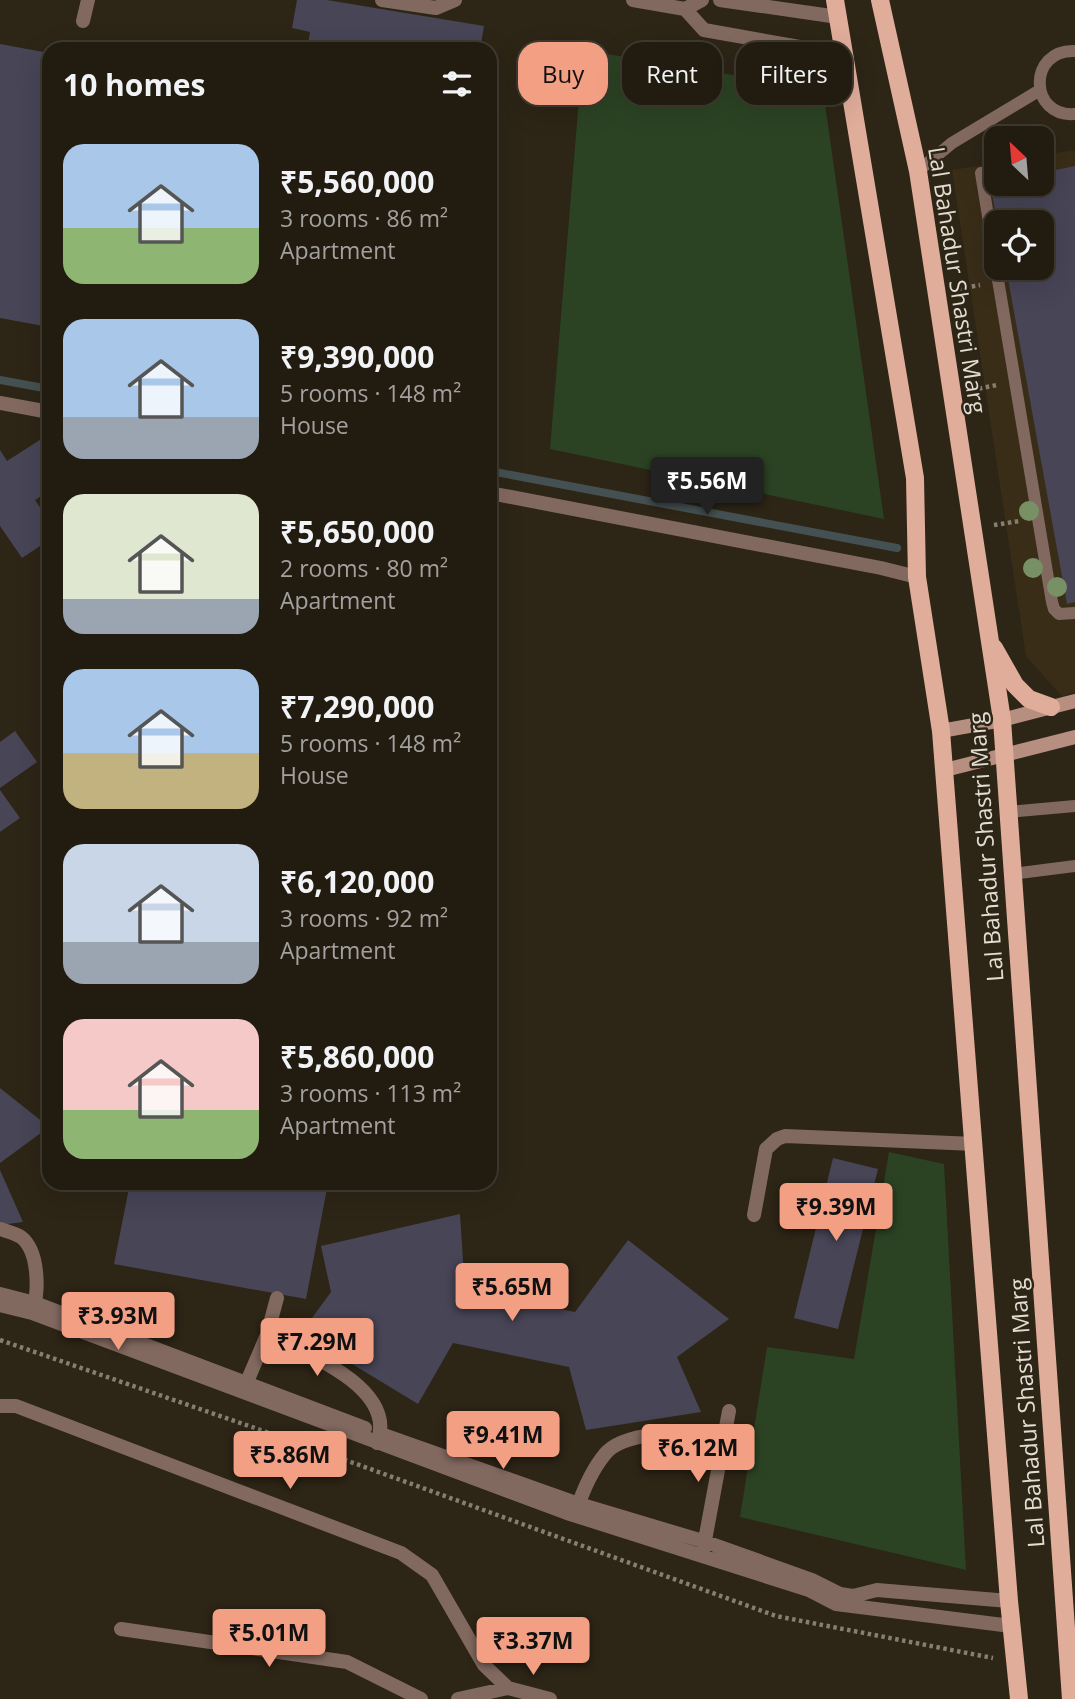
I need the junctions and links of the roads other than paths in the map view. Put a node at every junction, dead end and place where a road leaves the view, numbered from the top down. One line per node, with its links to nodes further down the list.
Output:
1 (88, 0): 10 (street)
2 (382, 0): 3 (street)
3 (455, 0)
4 (633, 0): 9 (street)
5 (702, 0): 9 (street)
6 (720, 0): 8 (street)
7 (880, 0): 17 (main road, Lal Bahadur Shastri Marg)
8 (837, 8): 12 (main road, Lal Bahadur Shastri Marg)
9 (685, 9): 11 (street)
10 (83, 21)
11 (772, 42)
12 (843, 42)
13 (1075, 51): 14 (lane)
14 (1040, 90): 16 (lane); 17 (lane)
15 (852, 97): 24 (main road, Lal Bahadur Shastri Marg)
16 (1075, 114)
17 (918, 171): 26 (main road, Lal Bahadur Shastri Marg)
18 (981, 173): 19 (lane)
19 (987, 210)
20 (998, 280): 25 (lane)
21 (0, 404): 22 (street)
22 (42, 411)
23 (497, 494): 24 (street)
24 (917, 577): 30 (main road, Lal Bahadur Shastri Marg)
25 (1075, 614)
26 (989, 639): 28 (main road); 29 (main road, Lal Bahadur Shastri Marg)
27 (1075, 701): 28 (street)
28 (1051, 707): 29 (street)
29 (1002, 720): 30 (street); 32 (main road, Lal Bahadur Shastri Marg)
30 (941, 732): 33 (main road, Lal Bahadur Shastri Marg)
31 (1075, 737): 32 (street)
32 (1004, 756): 33 (street); 35 (main road, Lal Bahadur Shastri Marg)
33 (945, 770): 38 (main road, Lal Bahadur Shastri Marg)
34 (1075, 806): 35 (lane)
35 (1008, 812): 37 (main road, Lal Bahadur Shastri Marg)
36 (1075, 866): 37 (lane)
37 (1012, 874): 62 (main road, Lal Bahadur Shastri Marg)
38 (975, 1144): 39 (street); 54 (main road, Lal Bahadur Shastri Marg)
39 (754, 1214)
40 (0, 1229): 44 (street)
41 (0, 1294): 44 (street)
42 (277, 1298): 45 (street)
43 (0, 1306): 44 (street)
44 (34, 1308): 46 (street)
45 (267, 1335): 46 (street); 50 (street)
46 (244, 1387): 50 (street)
47 (0, 1406): 57 (street)
48 (729, 1411): 49 (street)
49 (725, 1432): 51 (street); 52 (street)
50 (379, 1438): 51 (street)
51 (577, 1509): 52 (street)
52 (704, 1549): 53 (street)
53 (851, 1601): 54 (street); 55 (street)
54 (1009, 1601): 55 (main road, Lal Bahadur Shastri Marg)
55 (1011, 1626): 61 (main road, Lal Bahadur Shastri Marg)
56 (121, 1629): 58 (street)
57 (508, 1688): 59 (street); 60 (street)
58 (421, 1699)
59 (458, 1699)
60 (550, 1699)
61 (1019, 1699)
62 (1071, 1699)

